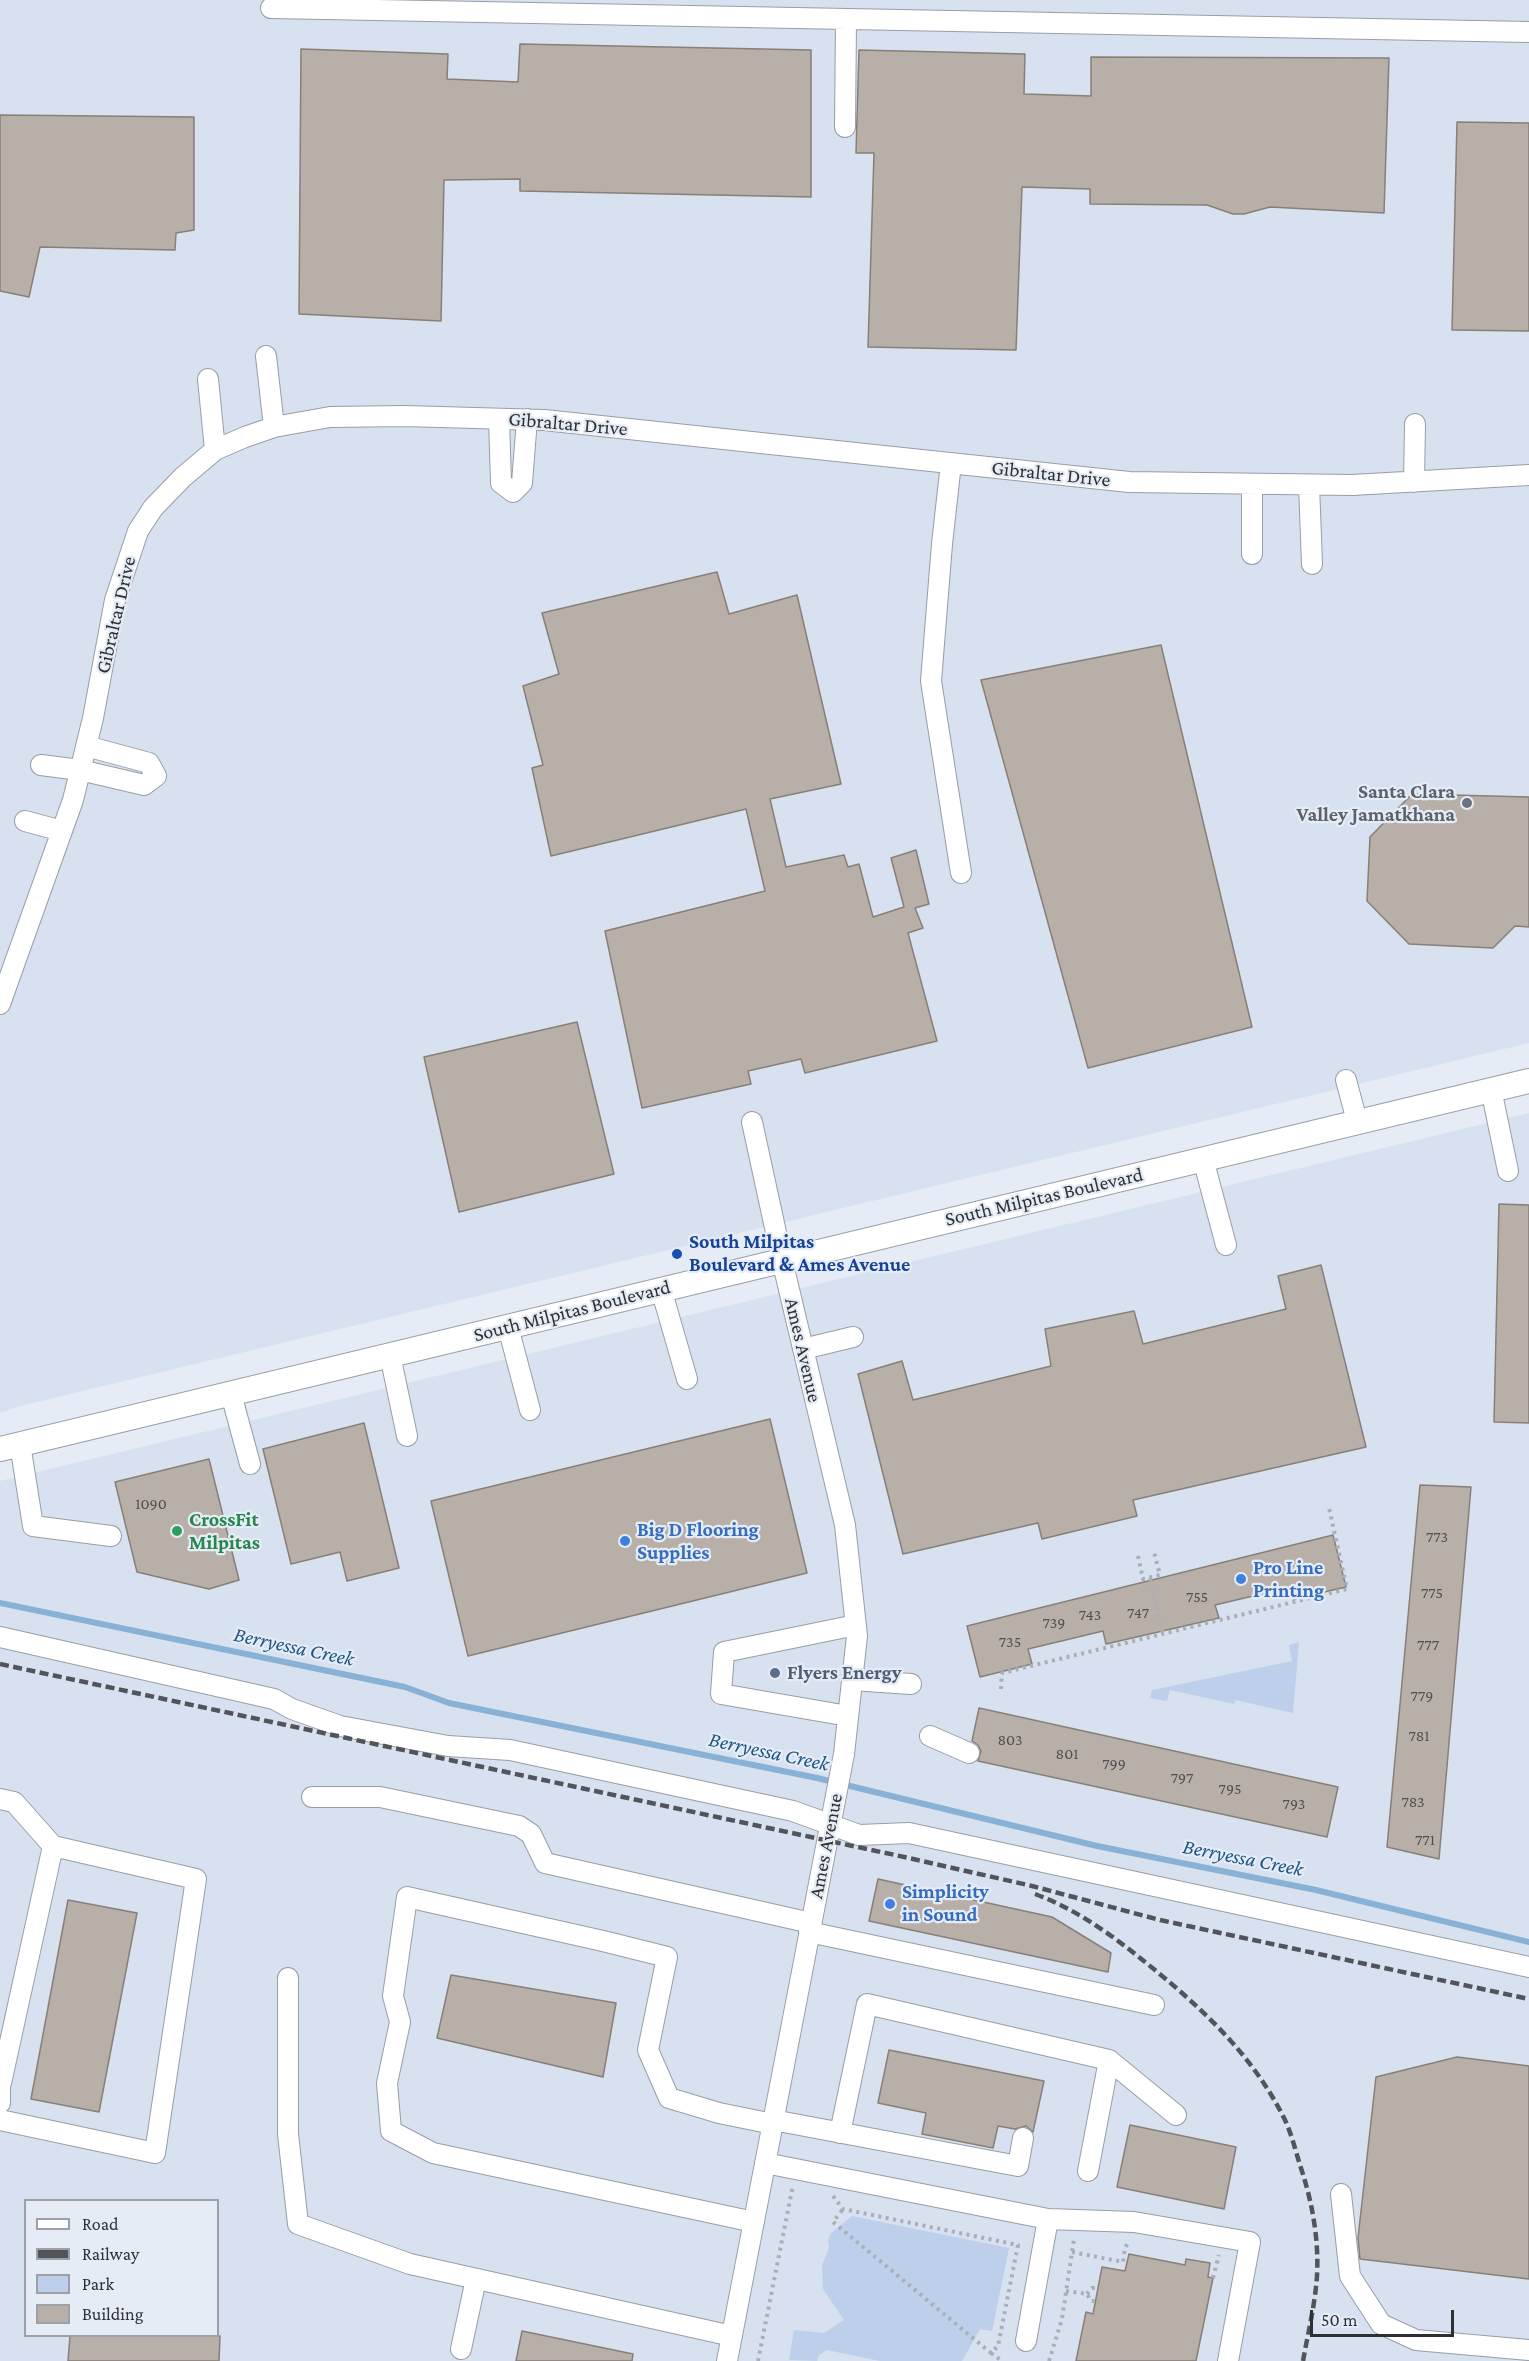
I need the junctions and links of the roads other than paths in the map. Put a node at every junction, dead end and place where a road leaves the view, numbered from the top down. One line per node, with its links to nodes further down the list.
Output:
1 (271, 8): 2 (street)
2 (846, 19): 3 (street); 4 (street)
3 (1529, 33)
4 (845, 127)
5 (266, 356): 10 (street)
6 (208, 379): 11 (street)
7 (499, 419): 8 (street, Gibraltar Drive); 8 (street); 10 (street, Gibraltar Drive)
8 (527, 419): 12 (street, Gibraltar Drive)
9 (1415, 424): 14 (street)
10 (274, 427): 11 (street, Gibraltar Drive)
11 (215, 450): 19 (street, Gibraltar Drive)
12 (951, 463): 15 (street, Gibraltar Drive); 24 (street)
13 (1529, 475): 14 (street, Gibraltar Drive)
14 (1414, 482): 16 (street, Gibraltar Drive)
15 (1252, 484): 16 (street, Gibraltar Drive); 17 (street)
16 (1309, 485): 18 (street)
17 (1252, 554)
18 (1312, 564)
19 (86, 746): 21 (street, Gibraltar Drive); 21 (street)
20 (41, 765): 21 (street)
21 (80, 770): 23 (street, Gibraltar Drive)
22 (25, 821): 23 (street)
23 (62, 831): 25 (street, Gibraltar Drive)
24 (961, 873)
25 (0, 1004)
26 (1346, 1080): 29 (street)
27 (1529, 1081): 28 (main road, South Milpitas Boulevard)
28 (1491, 1089): 29 (main road, South Milpitas Boulevard); 32 (street)
29 (1357, 1121): 31 (main road, South Milpitas Boulevard)
30 (752, 1122): 34 (street, Ames Avenue)
31 (1203, 1159): 33 (street); 34 (main road, South Milpitas Boulevard)
32 (1508, 1171)
33 (1226, 1245)
34 (782, 1260): 35 (main road, South Milpitas Boulevard); 38 (street, Ames Avenue)
35 (661, 1289): 36 (main road, South Milpitas Boulevard); 40 (street)
36 (508, 1327): 39 (main road, South Milpitas Boulevard); 42 (street)
37 (853, 1337): 38 (street)
38 (803, 1350): 47 (street, Ames Avenue)
39 (390, 1355): 41 (main road, South Milpitas Boulevard); 43 (street)
40 (687, 1378)
41 (231, 1394): 44 (main road, South Milpitas Boulevard); 45 (street)
42 (530, 1410)
43 (407, 1436)
44 (10, 1447): 46 (street)
45 (250, 1464)
46 (111, 1536)
47 (856, 1625): 49 (street, Ames Avenue); 51 (street)
48 (0, 1637): 56 (street)
49 (852, 1680): 50 (street); 51 (street, Ames Avenue)
50 (910, 1684)
51 (848, 1716): 56 (street, Ames Avenue)
52 (930, 1736): 53 (street)
53 (969, 1753)
54 (312, 1797): 58 (street)
55 (0, 1799): 57 (street)
56 (832, 1821): 58 (street, Ames Avenue); 59 (street)
57 (53, 1846): 63 (street); 66 (street)
58 (810, 1928): 61 (street); 67 (street, Ames Avenue)
59 (1529, 1967)
60 (288, 1978): 75 (street)
61 (1154, 2005)
62 (1109, 2060): 65 (street); 68 (street); 71 (street)
63 (0, 2083): 64 (street)
64 (0, 2103)
65 (1176, 2115)
66 (0, 2120)
67 (773, 2122): 68 (street); 70 (street, Ames Avenue); 74 (street)
68 (840, 2133): 69 (street)
69 (1023, 2138)
70 (765, 2163): 73 (street); 74 (street, Ames Avenue)
71 (1088, 2171)
72 (1341, 2194): 79 (street)
73 (1048, 2219): 77 (street); 81 (street)
74 (754, 2222): 76 (street, Ames Avenue)
75 (476, 2279): 76 (street); 78 (street)
76 (732, 2337): 80 (street, Ames Avenue)
77 (1026, 2341)
78 (461, 2349)
79 (1529, 2350)
80 (727, 2361)
81 (1228, 2361)

